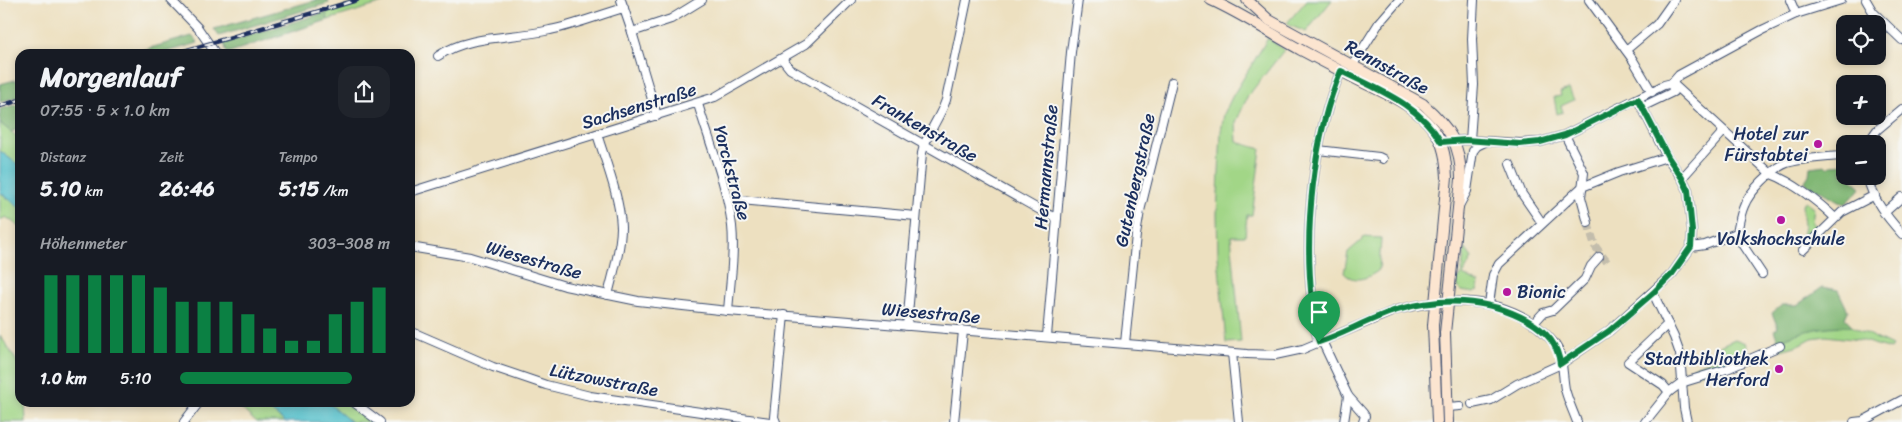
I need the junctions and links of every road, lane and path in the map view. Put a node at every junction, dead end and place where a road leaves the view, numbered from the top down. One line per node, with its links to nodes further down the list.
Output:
1 (170, 0): 21 (street)
2 (702, 0): 19 (street)
3 (851, 0): 24 (street, Sachsenstraße)
4 (967, 0): 42 (street)
5 (1078, 0): 59 (street, Hermannstraße)
6 (1211, 0): 16 (main road)
7 (1246, 0): 18 (main road)
8 (1399, 0): 25 (street)
9 (1474, 0): 38 (street)
10 (1588, 0): 22 (street)
11 (1674, 0): 22 (street)
12 (1790, 0): 17 (street)
13 (1839, 0): 17 (street)
14 (1866, 0): 20 (street)
15 (622, 4): 19 (street); 23 (street)
16 (1230, 4): 18 (main road); 26 (main road, Rennstraße)
17 (1796, 14): 27 (street)
18 (1269, 20): 25 (main road, Rennstraße)
19 (632, 32): 33 (street)
20 (1902, 40)
21 (213, 49)
22 (1626, 50): 29 (street)
23 (438, 56)
24 (782, 59): 31 (street, Sachsenstraße); 42 (street, Frankenstraße)
25 (1352, 66): 39 (main road, Rennstraße)
26 (1341, 71): 40 (main road, Rennstraße); 43 (street)
27 (1674, 80): 29 (street); 30 (street); 34 (street)
28 (1172, 82): 84 (street, Gutenbergstraße)
29 (1652, 92): 30 (street)
30 (1639, 102): 36 (street); 44 (street)
31 (698, 104): 33 (street, Sachsenstraße); 55 (street, Yorckstraße)
32 (1902, 109): 37 (street)
33 (657, 116): 35 (street, Sachsenstraße)
34 (1724, 131): 48 (street); 49 (street)
35 (597, 134): 52 (street, Sachsenstraße); 71 (street)
36 (1565, 135): 41 (street); 51 (street)
37 (1873, 135)
38 (1470, 140): 39 (street); 41 (street)
39 (1454, 141): 40 (main road); 56 (main road, Rennstraße)
40 (1441, 142): 73 (main road)
41 (1485, 142): 56 (street)
42 (924, 145): 58 (street); 59 (street, Frankenstraße)
43 (1318, 150): 46 (street); 83 (street)
44 (1668, 157): 49 (street); 51 (street)
45 (1836, 157): 48 (street)
46 (1383, 159)
47 (1510, 164): 62 (street)
48 (1771, 174): 60 (street); 63 (street)
49 (1682, 178): 65 (street)
50 (1869, 185): 53 (street)
51 (1582, 187): 61 (street); 62 (street)
52 (415, 190)
53 (1875, 195): 57 (street); 60 (street)
54 (1901, 198): 57 (street)
55 (728, 201): 58 (street); 75 (street, Yorckstraße)
56 (1459, 205): 72 (main road, Rennstraße)
57 (1884, 213): 64 (street)
58 (916, 216): 79 (street)
59 (1057, 218): 82 (street, Hermannstraße)
60 (1835, 218): 67 (street)
61 (1588, 223)
62 (1542, 224): 74 (street)
63 (1737, 233): 65 (street); 69 (street)
64 (1902, 234)
65 (1691, 247): 70 (street)
66 (415, 248): 71 (street, Wiesestraße)
67 (1803, 250)
68 (1599, 257): 77 (street)
69 (1762, 274)
70 (1653, 293): 78 (street); 87 (street)
71 (608, 295): 75 (street, Wiesestraße)
72 (1448, 302): 73 (street, Wiesestraße); 74 (street, Wiesestraße); 93 (main road, Rennstraße)
73 (1434, 303): 83 (street, Wiesestraße); 105 (main road)
74 (1490, 304): 77 (street, Wiesestraße)
75 (728, 311): 76 (street, Wiesestraße)
76 (784, 315): 79 (street, Wiesestraße); 101 (street)
77 (1534, 324): 87 (street, Wiesestraße)
78 (1668, 324): 88 (street); 89 (street)
79 (907, 326): 80 (street, Wiesestraße)
80 (963, 331): 82 (street, Wiesestraße); 102 (street)
81 (415, 333): 100 (street, Lützowstraße)
82 (1047, 336): 84 (street, Wiesestraße)
83 (1321, 341): 86 (street, Wiesestraße); 90 (street)
84 (1126, 343): 86 (street, Wiesestraße)
85 (1780, 346): 88 (street)
86 (1232, 353): 103 (street)
87 (1560, 364): 92 (street); 107 (street, Wiesestraße)
88 (1681, 383): 89 (street); 109 (street)
89 (1669, 392): 108 (street)
90 (1348, 396): 97 (street); 104 (street)
91 (1902, 400): 110 (street)
92 (1472, 404)
93 (1448, 406): 94 (street); 106 (main road, Rennstraße)
94 (1460, 406)
95 (195, 407): 98 (street)
96 (360, 407): 99 (street)
97 (1345, 421)
98 (184, 422)
99 (380, 422)
100 (770, 422)
101 (776, 422)
102 (954, 422)
103 (1239, 422)
104 (1363, 422)
105 (1437, 422)
106 (1448, 422)
107 (1577, 422)
108 (1645, 422)
109 (1687, 422)
110 (1854, 422)

